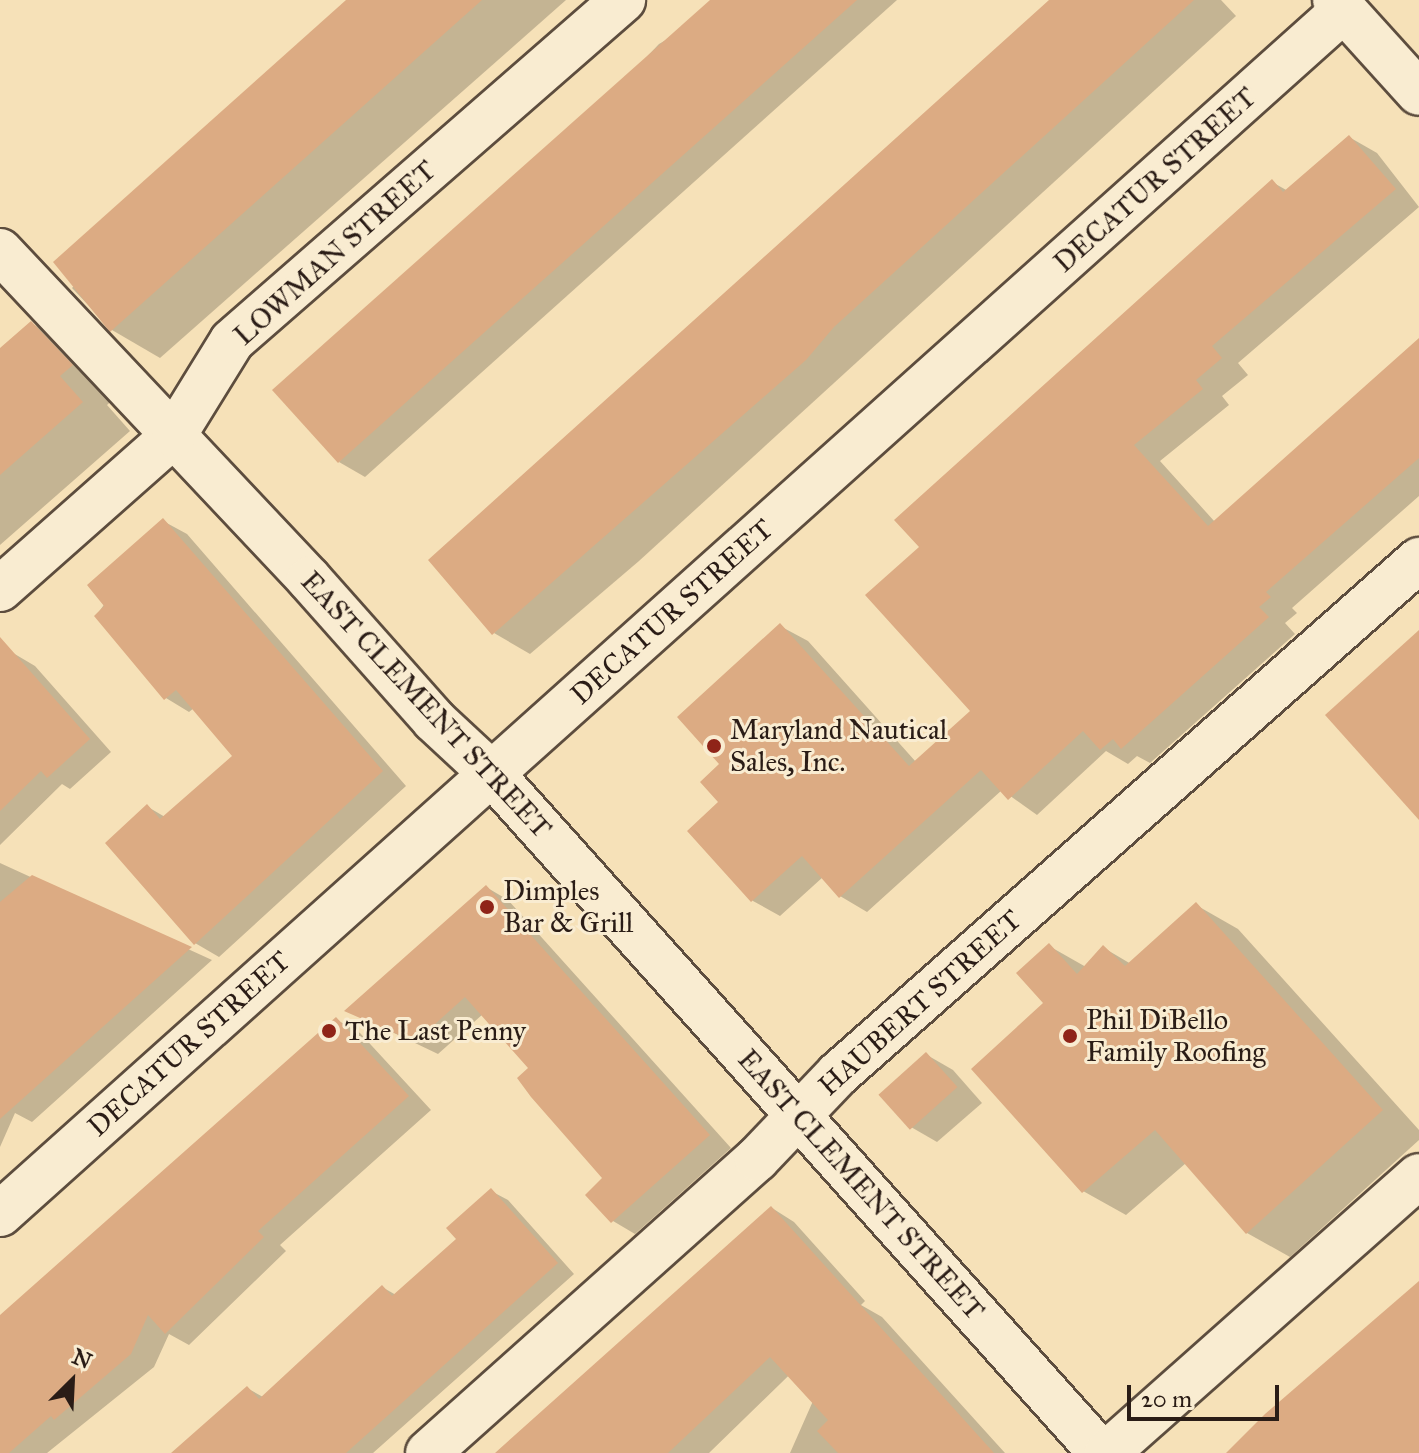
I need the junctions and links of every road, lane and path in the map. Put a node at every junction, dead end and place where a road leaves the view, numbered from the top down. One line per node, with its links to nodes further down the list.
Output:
1 (623, 0): 5 (street, LOWMAN STREET)
2 (1340, 5): 3 (street); 8 (street, DECATUR STREET)
3 (1419, 93)
4 (0, 251): 5 (street, EAST CLEMENT STREET)
5 (174, 435): 7 (street, LOWMAN STREET); 8 (street, EAST CLEMENT STREET)
6 (1419, 560): 9 (street, HAUBERT STREET)
7 (0, 589)
8 (491, 773): 9 (street, EAST CLEMENT STREET); 11 (street, DECATUR STREET)
9 (797, 1115): 12 (street, HAUBERT STREET); 13 (street, EAST CLEMENT STREET)
10 (1419, 1176): 13 (street)
11 (0, 1214)
12 (428, 1453)
13 (1104, 1453)

